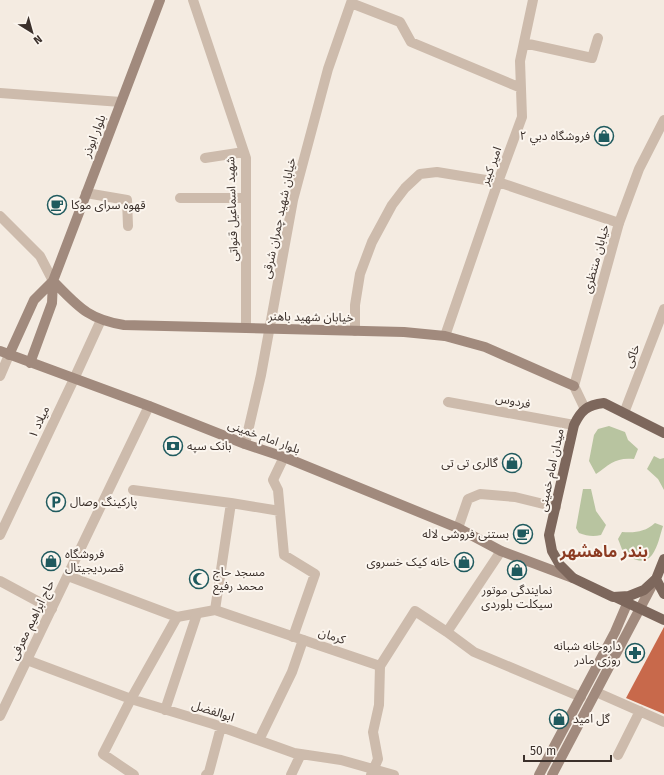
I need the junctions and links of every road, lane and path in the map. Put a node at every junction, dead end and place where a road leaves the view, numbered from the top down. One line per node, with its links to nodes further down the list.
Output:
1 (160, 0): 9 (main road, بلوار ابوذر)
2 (193, 0): 11 (street, شهید اسماعیل قنواتی)
3 (533, 0): 6 (street, امیر کبیر)
4 (351, 2): 7 (street); 24 (street, خیابان شهید چمران شرقی)
5 (598, 38): 6 (street)
6 (524, 43): 7 (street, امیر کبیر)
7 (521, 88): 13 (street, امیر کبیر)
8 (0, 93): 9 (street)
9 (121, 102): 14 (main road, بلوار ابوذر)
10 (664, 120): 18 (street, خیابان منتظری)
11 (244, 152): 12 (street); 16 (street, شهید اسماعیل قنواتی)
12 (205, 158)
13 (498, 182): 18 (street); 25 (street); 26 (street, امیر کبیر)
14 (86, 193): 19 (street); 20 (main road, بلوار ابوذر)
15 (180, 198): 16 (street)
16 (246, 198): 23 (street, شهید اسماعیل قنواتی)
17 (0, 216): 20 (street)
18 (619, 223): 31 (street, خیابان منتظری)
19 (128, 226)
20 (53, 281): 22 (main road, خیابان شهید باهنر); 27 (main road); 28 (main road)
21 (664, 309): 35 (street, خاکی)
22 (100, 320): 23 (main road, خیابان شهید باهنر); 30 (street, میلاد ۱)
23 (246, 328): 24 (main road, خیابان شهید باهنر)
24 (270, 329): 25 (main road, خیابان شهید باهنر); 38 (street, خیابان شهید چمران شرقی)
25 (354, 331): 26 (main road, خیابان شهید باهنر)
26 (445, 336): 31 (main road, خیابان شهید باهنر)
27 (5, 353): 28 (main road, بلوار امام خمینی); 29 (street)
28 (30, 363): 30 (main road, بلوار امام خمینی)
29 (0, 376)
30 (74, 379): 33 (main road, بلوار امام خمینی); 45 (street, میلاد ۱)
31 (574, 386): 34 (street)
32 (448, 402): 36 (street, فردوس)
33 (149, 406): 38 (main road, بلوار امام خمینی); 48 (street, حاج ابراهیم معرفی)
34 (585, 409): 35 (main road); 36 (main road, میدان امام خمینی)
35 (624, 413): 37 (main road)
36 (574, 425): 42 (main road, میدان امام خمینی)
37 (664, 433)
38 (245, 444): 39 (main road, بلوار امام خمینی)
39 (284, 457): 43 (street); 44 (main road, بلوار امام خمینی)
40 (133, 490): 41 (street)
41 (231, 503): 43 (street); 56 (street)
42 (556, 507): 44 (street); 49 (main road, میدان امام خمینی)
43 (280, 511): 62 (street)
44 (458, 528): 46 (main road, بلوار امام خمینی)
45 (0, 535)
46 (503, 552): 49 (main road, بلوار امام خمینی); 61 (street)
47 (664, 559): 50 (main road, میدان امام خمینی)
48 (68, 576): 55 (street, حاج ابراهیم معرفی); 59 (street)
49 (573, 578): 53 (main road, میدان امام خمینی)
50 (656, 579): 52 (main road); 53 (main road, میدان امام خمینی); 57 (main road)
51 (0, 581): 55 (street)
52 (664, 594)
53 (613, 596): 54 (main road)
54 (628, 604): 57 (main road); 67 (main road)
55 (52, 609): 64 (street, حاج ابراهیم معرفی)
56 (215, 610): 58 (street); 62 (street, کرمان)
57 (640, 610): 60 (main road); 66 (main road)
58 (197, 614): 59 (street); 69 (street)
59 (178, 617): 68 (street)
60 (664, 620)
61 (447, 632): 65 (street); 67 (street)
62 (293, 637): 63 (street, کرمان)
63 (303, 640): 65 (street, کرمان); 74 (street)
64 (27, 660): 68 (street, ابوالفضل); 71 (street, حاج ابراهیم معرفی)
65 (380, 666): 77 (street)
66 (596, 692): 70 (street); 83 (main road)
67 (581, 697): 82 (main road)
68 (131, 699): 69 (street, ابوالفضل); 78 (street)
69 (165, 710): 73 (street, ابوالفضل)
70 (640, 711): 72 (street); 76 (street)
71 (0, 716)
72 (664, 722)
73 (222, 727): 74 (street, ابوالفضل); 79 (street)
74 (259, 740): 75 (street, ابوالفضل)
75 (301, 754): 77 (street, ابوالفضل); 80 (street)
76 (618, 755)
77 (372, 772): 81 (street, ابوالفضل)
78 (134, 775)
79 (206, 775)
80 (291, 775)
81 (394, 775)
82 (539, 775)
83 (552, 775)

